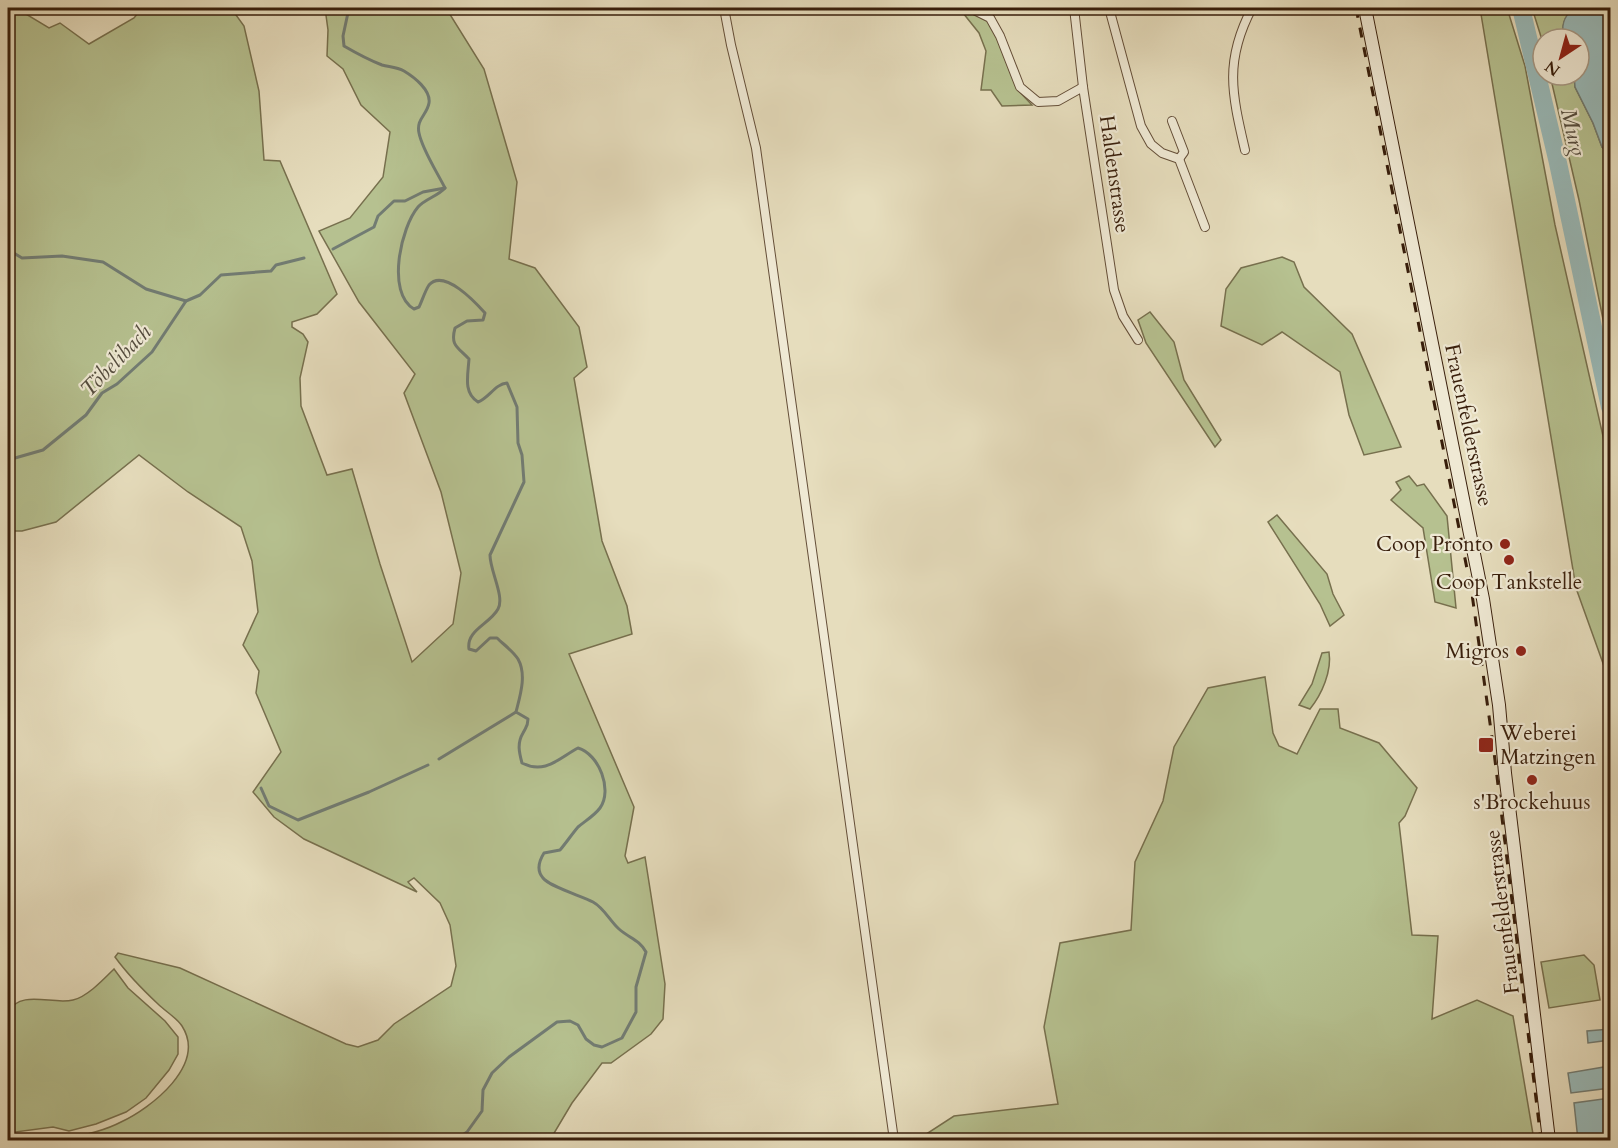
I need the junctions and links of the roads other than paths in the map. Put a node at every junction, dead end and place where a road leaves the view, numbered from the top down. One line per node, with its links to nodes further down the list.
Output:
1 (724, 8): 13 (street)
2 (970, 8): 7 (street)
3 (1074, 8): 7 (street, Haldenstrasse)
4 (1109, 8): 10 (street)
5 (1251, 8): 9 (street)
6 (1365, 8): 14 (main road, Frauenfelderstrasse)
7 (1083, 87): 12 (street, Haldenstrasse)
8 (1172, 121): 10 (street)
9 (1245, 150)
10 (1179, 159): 11 (street)
11 (1205, 227)
12 (1138, 340)
13 (894, 1140)
14 (1549, 1140)

